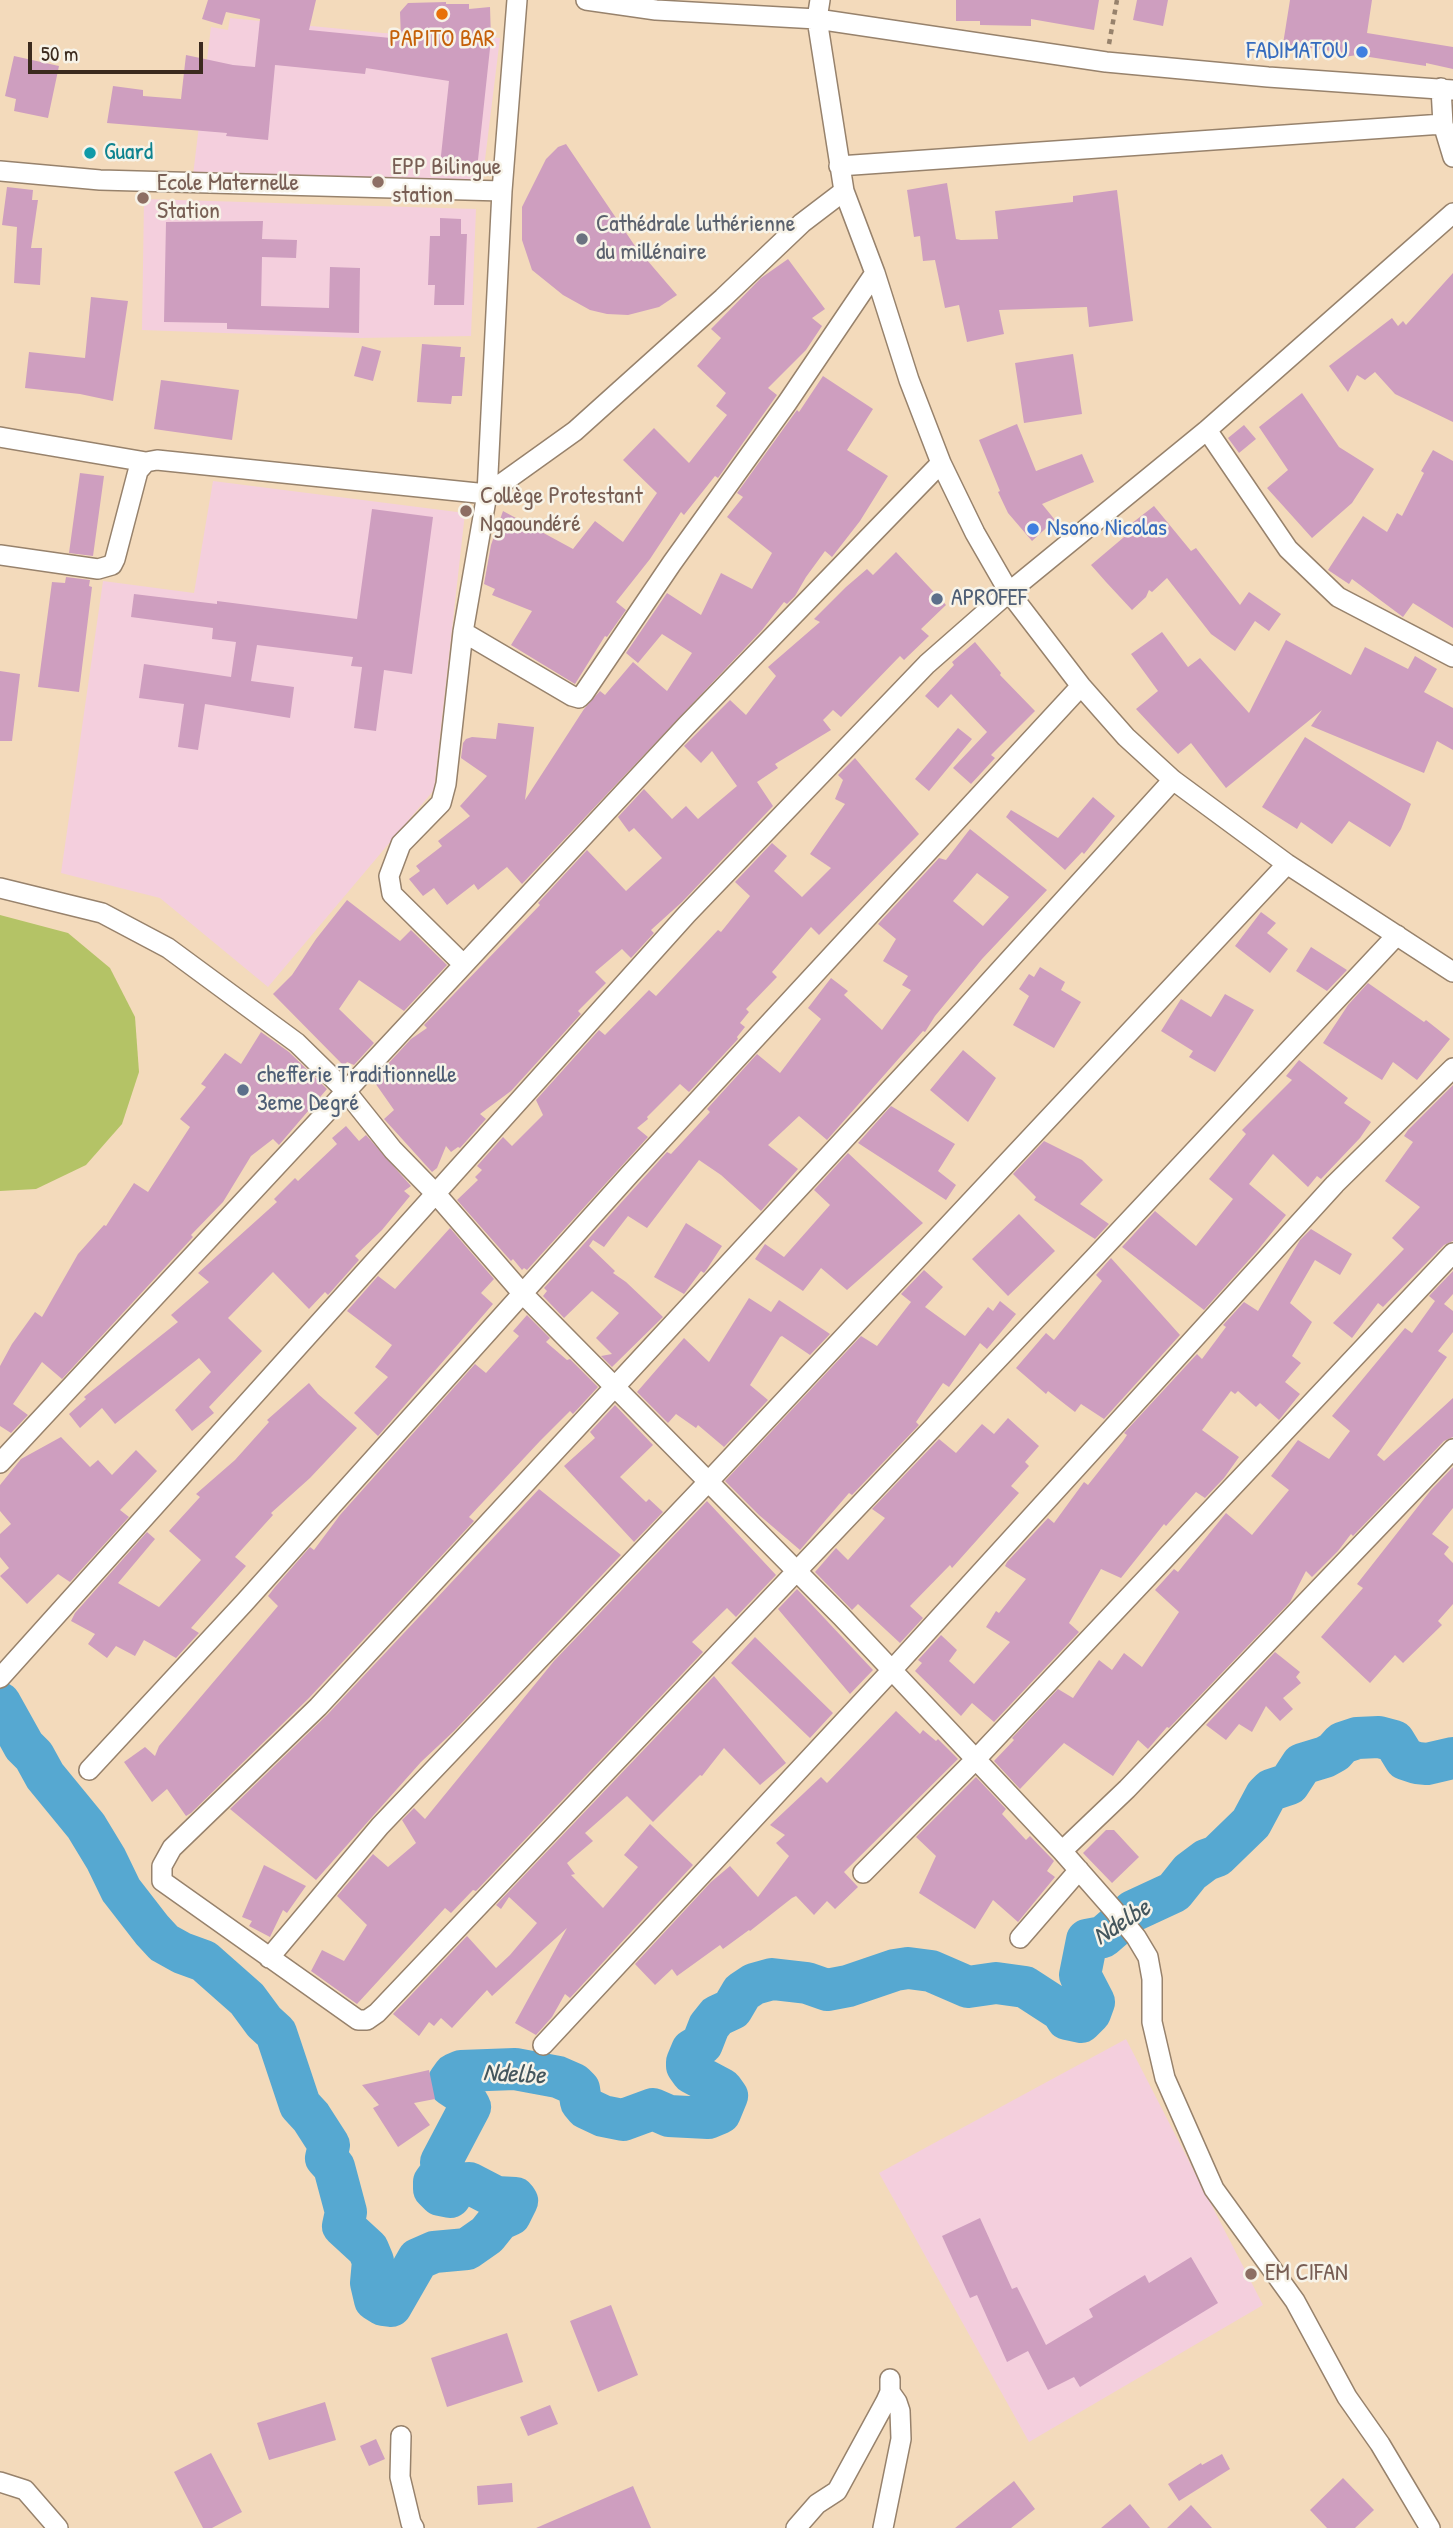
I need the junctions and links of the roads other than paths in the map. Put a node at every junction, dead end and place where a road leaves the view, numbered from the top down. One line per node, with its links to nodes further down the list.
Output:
1 (517, 0): 10 (street)
2 (586, 0): 3 (street)
3 (657, 5): 4 (street)
4 (819, 10): 5 (street); 8 (street)
5 (1447, 89): 6 (street)
6 (1443, 124): 7 (street); 8 (street)
7 (1453, 157)
8 (839, 166): 11 (street)
9 (0, 171): 10 (street)
10 (502, 191): 18 (street)
11 (844, 191): 13 (street); 18 (street)
12 (1453, 212): 14 (street)
13 (875, 273): 17 (street); 21 (street)
14 (1207, 430): 20 (street); 22 (street)
15 (0, 437): 16 (street)
16 (146, 462): 18 (street); 19 (street)
17 (941, 463): 20 (street); 28 (street)
18 (487, 494): 21 (street)
19 (0, 555)
20 (1009, 592): 23 (street); 32 (street)
21 (463, 632): 28 (street)
22 (1453, 657)
23 (1081, 686): 24 (street); 34 (street)
24 (1173, 780): 25 (street); 35 (street)
25 (1287, 864): 27 (street); 38 (street)
26 (0, 888): 31 (street)
27 (1397, 935): 29 (street); 39 (street)
28 (463, 964): 31 (street)
29 (1453, 972)
30 (1453, 1068): 40 (street)
31 (345, 1090): 32 (street); 37 (street)
32 (436, 1194): 34 (street); 41 (street)
33 (1453, 1253): 42 (street)
34 (523, 1294): 35 (street); 43 (street)
35 (616, 1386): 38 (street); 48 (street)
36 (1453, 1449): 44 (street)
37 (0, 1463)
38 (709, 1480): 39 (street); 48 (street)
39 (796, 1571): 40 (street); 48 (street)
40 (892, 1670): 42 (street); 49 (street)
41 (0, 1678)
42 (976, 1759): 44 (street); 46 (street)
43 (89, 1770)
44 (1062, 1851): 45 (street)
45 (1079, 1870): 47 (street); 56 (street)
46 (863, 1873)
47 (1020, 1937)
48 (268, 1958)
49 (543, 2045)
50 (401, 2436): 53 (street)
51 (0, 2482): 52 (street)
52 (58, 2528)
53 (414, 2528)
54 (796, 2528): 55 (street)
55 (883, 2528)
56 (1430, 2528)

